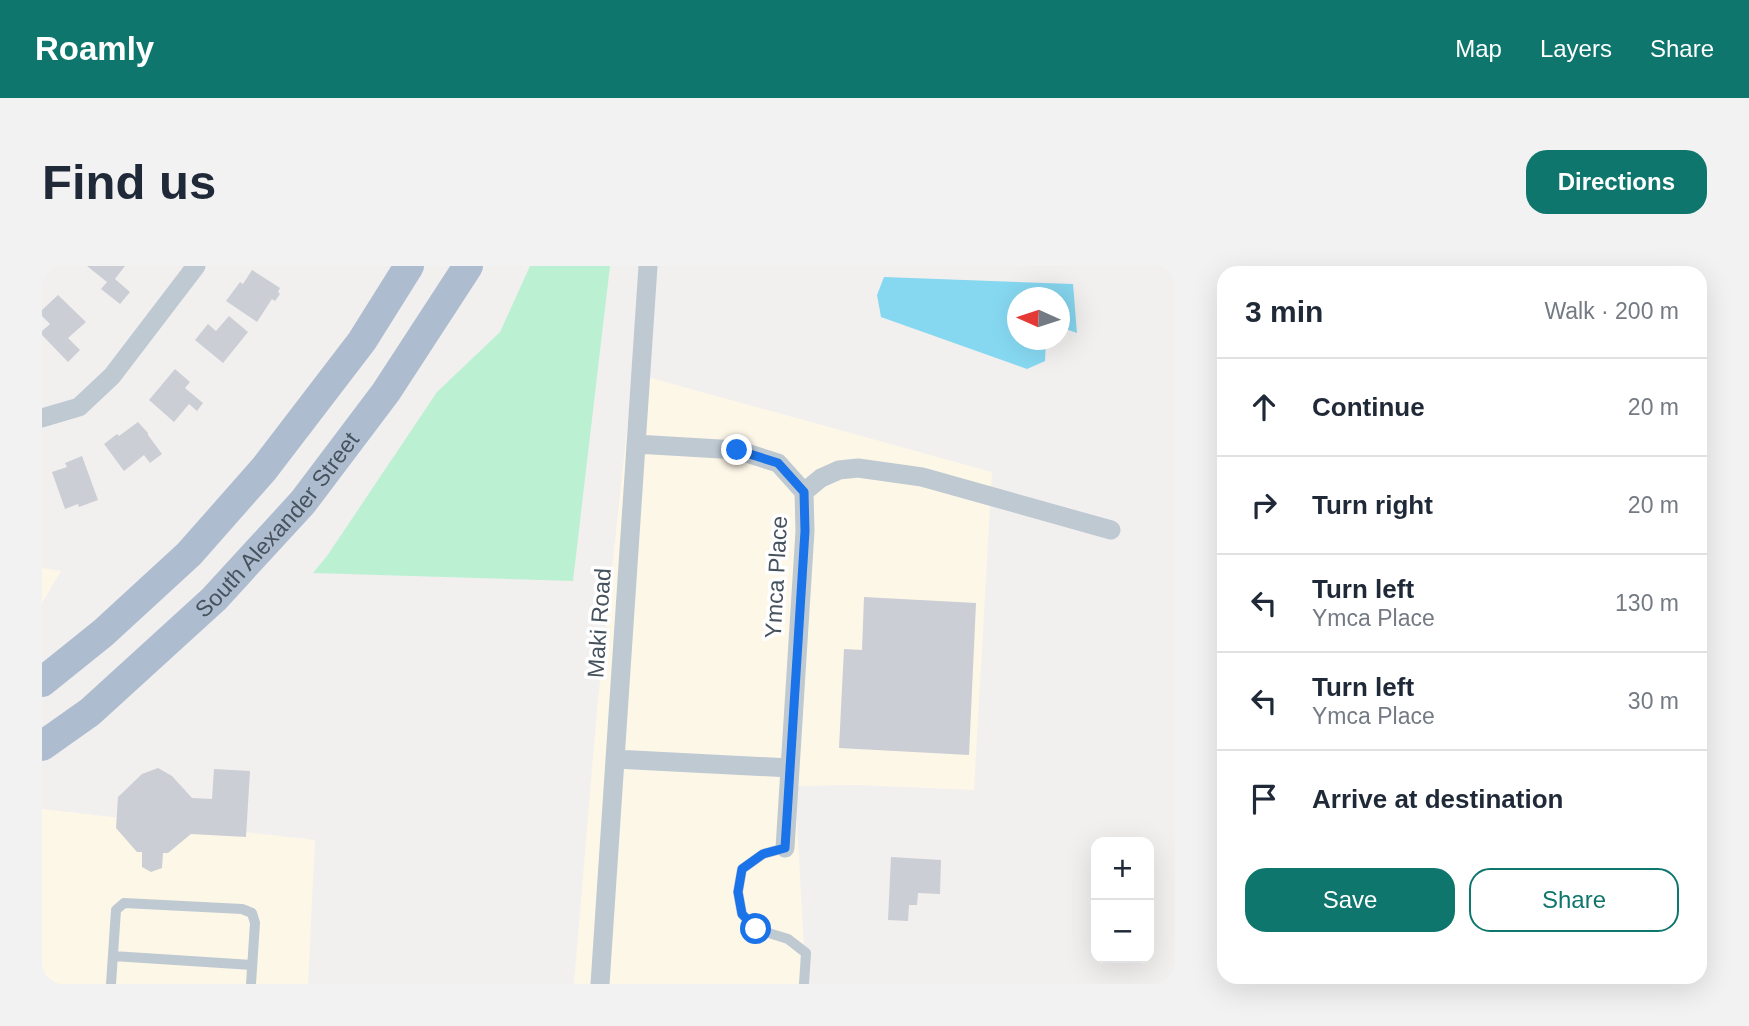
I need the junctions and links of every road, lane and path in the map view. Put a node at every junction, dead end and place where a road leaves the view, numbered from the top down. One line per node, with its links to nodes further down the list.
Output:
1 (196, 266): 5 (street)
2 (409, 266): 9 (main road, South Alexander Street)
3 (468, 266): 10 (main road, South Alexander Street)
4 (648, 266): 6 (street, Maki Road)
5 (42, 418)
6 (636, 444): 7 (street, Ymca Place); 11 (street, Maki Road)
7 (804, 492): 8 (street); 12 (street, Ymca Place)
8 (1111, 530)
9 (42, 682)
10 (42, 746)
11 (615, 759): 12 (street); 18 (street, Maki Road)
12 (790, 768): 13 (street, Ymca Place)
13 (785, 848): 19 (lane)
14 (113, 956): 15 (lane); 15 (lane); 16 (lane)
15 (252, 965): 17 (lane)
16 (111, 984)
17 (251, 984)
18 (600, 984)
19 (804, 984)

